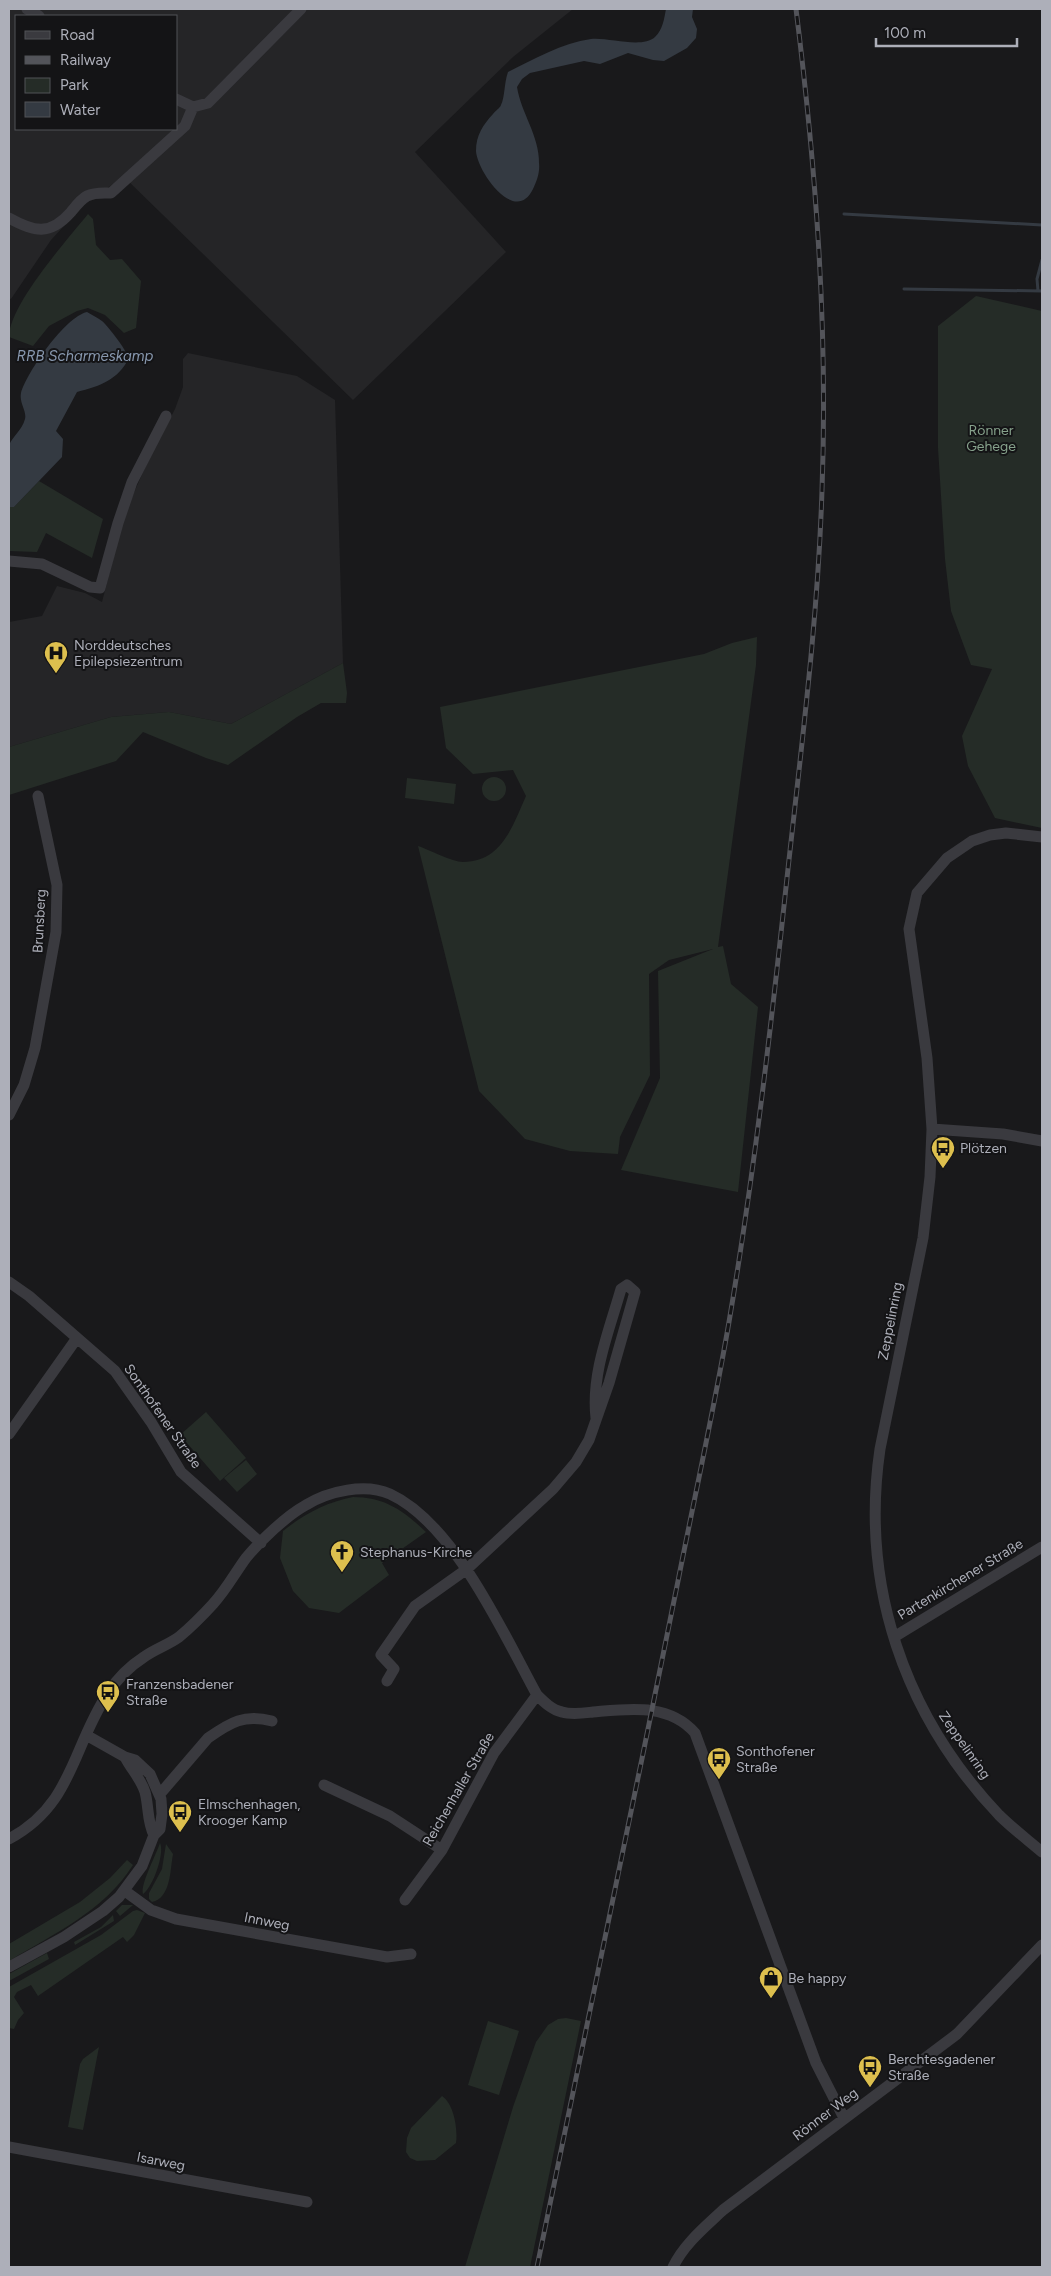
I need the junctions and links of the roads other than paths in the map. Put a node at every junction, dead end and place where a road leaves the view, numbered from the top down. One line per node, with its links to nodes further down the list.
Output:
1 (301, 9): 3 (street)
2 (178, 100): 3 (street)
3 (194, 107): 4 (street)
4 (9, 218)
5 (166, 416): 6 (street)
6 (9, 561)
7 (38, 796): 9 (street, Brunsberg)
8 (1042, 837): 10 (street, Zeppelinring)
9 (9, 1115)
10 (932, 1129): 11 (street); 19 (street, Zeppelinring)
11 (1042, 1141)
12 (9, 1282): 13 (street, Sonthofener Straße)
13 (78, 1338): 15 (street); 16 (street, Sonthofener Straße)
14 (596, 1418): 14 (street); 18 (street)
15 (9, 1434)
16 (261, 1543): 18 (street); 23 (street)
17 (1042, 1547): 19 (street, Partenkirchener Straße)
18 (467, 1569): 20 (street); 21 (street)
19 (894, 1637): 30 (street, Zeppelinring)
20 (386, 1681)
21 (537, 1695): 29 (street, Reichenhaller Straße); 36 (street)
22 (272, 1721): 26 (street)
23 (86, 1736): 24 (street); 28 (street)
24 (125, 1757): 26 (street); 27 (street)
25 (324, 1784): 29 (street)
26 (160, 1794): 27 (street)
27 (154, 1835): 31 (street)
28 (9, 1837)
29 (442, 1850): 32 (street, Reichenhaller Straße)
30 (1042, 1852)
31 (125, 1891): 34 (street, Innweg); 35 (street)
32 (406, 1900)
33 (1042, 1945): 36 (street, Rönner Weg)
34 (412, 1954)
35 (9, 1967)
36 (844, 2118): 39 (street, Rönner Weg)
37 (9, 2147): 38 (street, Isarweg)
38 (307, 2202)
39 (673, 2267)

